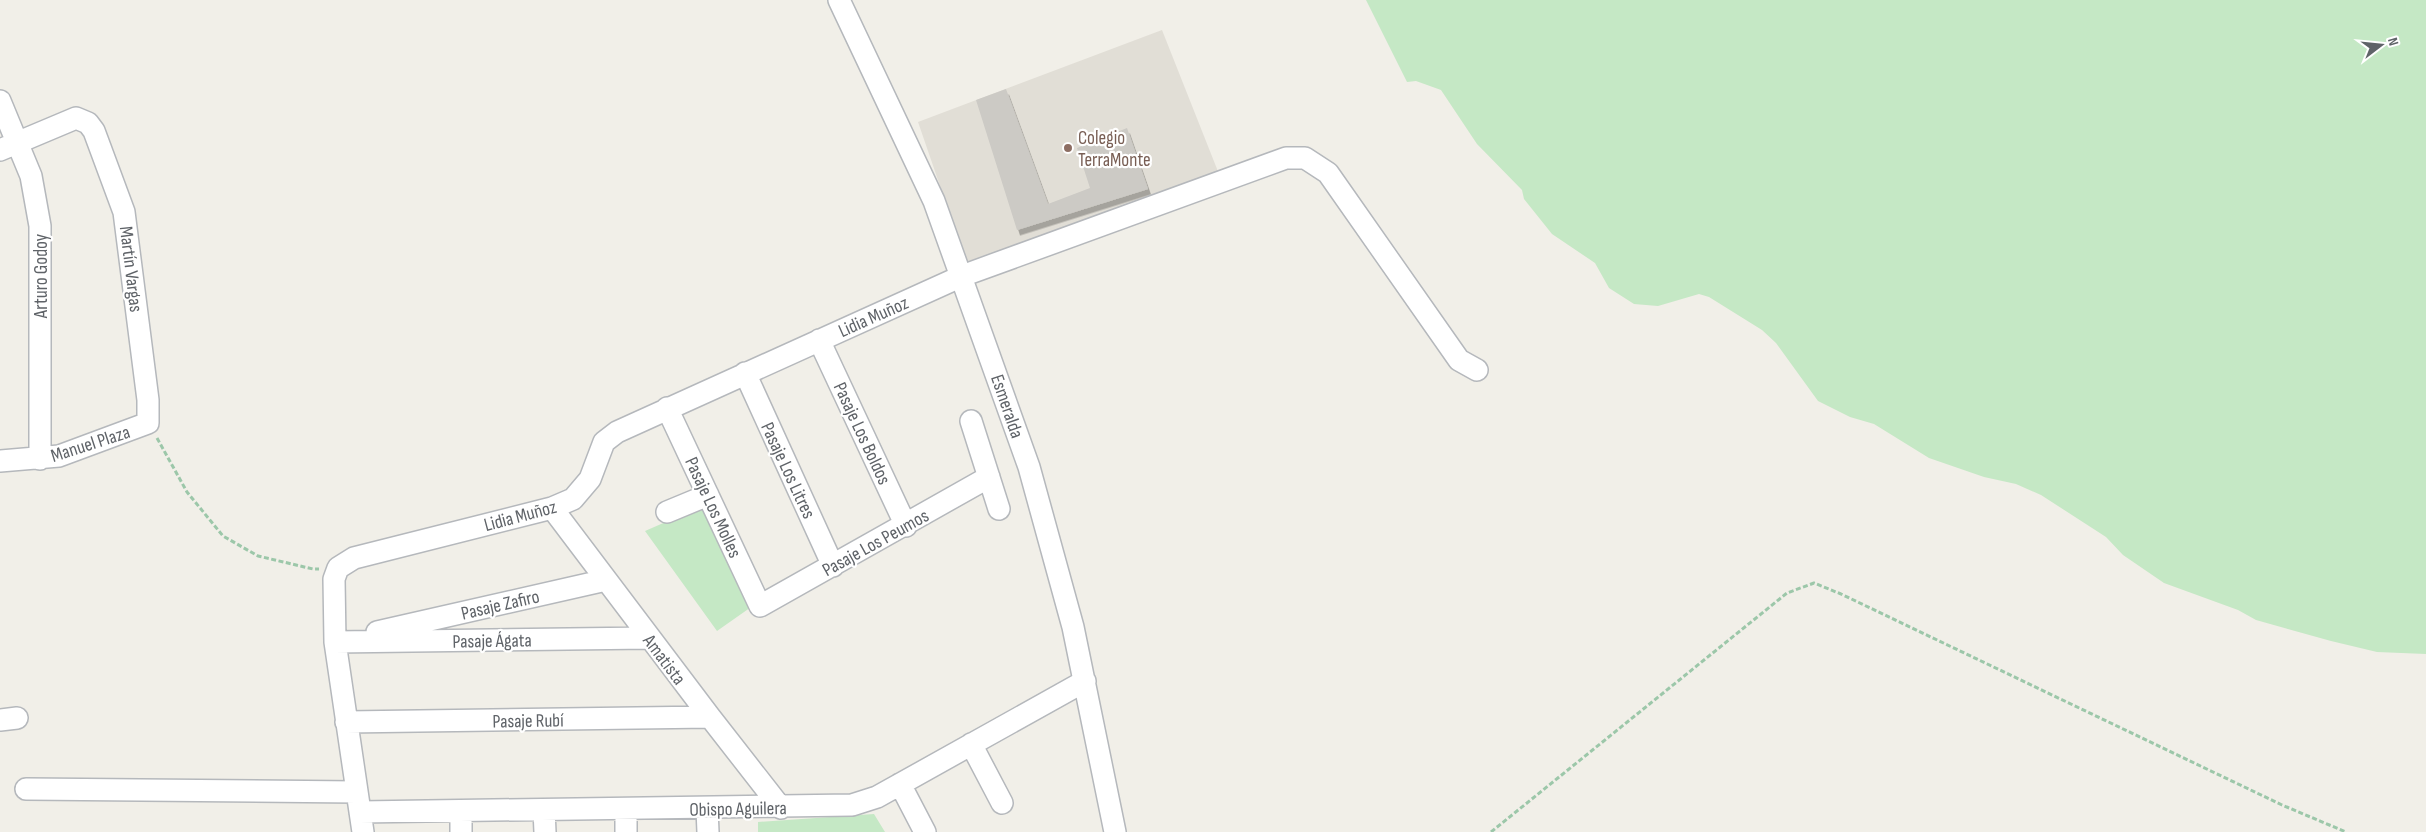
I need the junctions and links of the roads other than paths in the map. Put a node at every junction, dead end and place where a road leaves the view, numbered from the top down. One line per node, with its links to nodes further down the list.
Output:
1 (839, 0): 4 (street, Esmeralda)
2 (0, 101): 3 (street, Arturo Godoy)
3 (9, 146): 10 (street, Martín Vargas); 11 (street, Arturo Godoy)
4 (962, 276): 5 (street, Lidia Muñoz); 6 (street, Lidia Muñoz); 24 (street, Esmeralda)
5 (820, 340): 7 (street, Lidia Muñoz); 18 (street, Pasaje Los Boldos)
6 (1477, 370)
7 (745, 373): 8 (street, Lidia Muñoz); 19 (street, Pasaje Los Litres)
8 (667, 408): 14 (street, Pasaje Los Molles); 15 (street, Lidia Muñoz)
9 (970, 421): 13 (street)
10 (148, 422): 11 (street, Manuel Plaza)
11 (40, 459): 12 (street, Manuel Plaza)
12 (0, 461)
13 (989, 477): 16 (street); 18 (street, Pasaje Los Peumos)
14 (708, 495): 17 (street); 21 (street, Pasaje Los Molles)
15 (552, 508): 20 (street, Amatista); 23 (street, Lidia Muñoz)
16 (999, 509)
17 (667, 512)
18 (906, 526): 19 (street, Pasaje Los Peumos)
19 (834, 566): 21 (street, Pasaje Los Peumos)
20 (606, 580): 22 (street, Amatista); 23 (street, Pasaje Zafiro)
21 (760, 606)
22 (649, 638): 23 (street, Pasaje Ágata); 25 (street, Amatista)
23 (335, 642): 26 (street)
24 (1085, 681): 27 (street, Obispo Aguilera); 42 (street, Esmeralda)
25 (710, 718): 26 (street, Pasaje Rubí); 32 (street, Amatista)
26 (346, 722): 30 (street)
27 (971, 744): 28 (street, Obispo Aguilera); 31 (street)
28 (900, 784): 32 (street, Obispo Aguilera); 41 (street)
29 (26, 789): 30 (street)
30 (357, 792): 36 (street)
31 (1002, 803)
32 (781, 808): 34 (street, Obispo Aguilera)
33 (626, 809): 34 (street, Obispo Aguilera); 35 (street, Obispo Aguilera); 39 (street)
34 (707, 809): 40 (street)
35 (544, 810): 37 (street, Obispo Aguilera); 38 (street)
36 (361, 822): 37 (street, Obispo Aguilera)
37 (461, 822)
38 (545, 832)
39 (626, 832)
40 (708, 832)
41 (925, 832)
42 (1115, 832)

